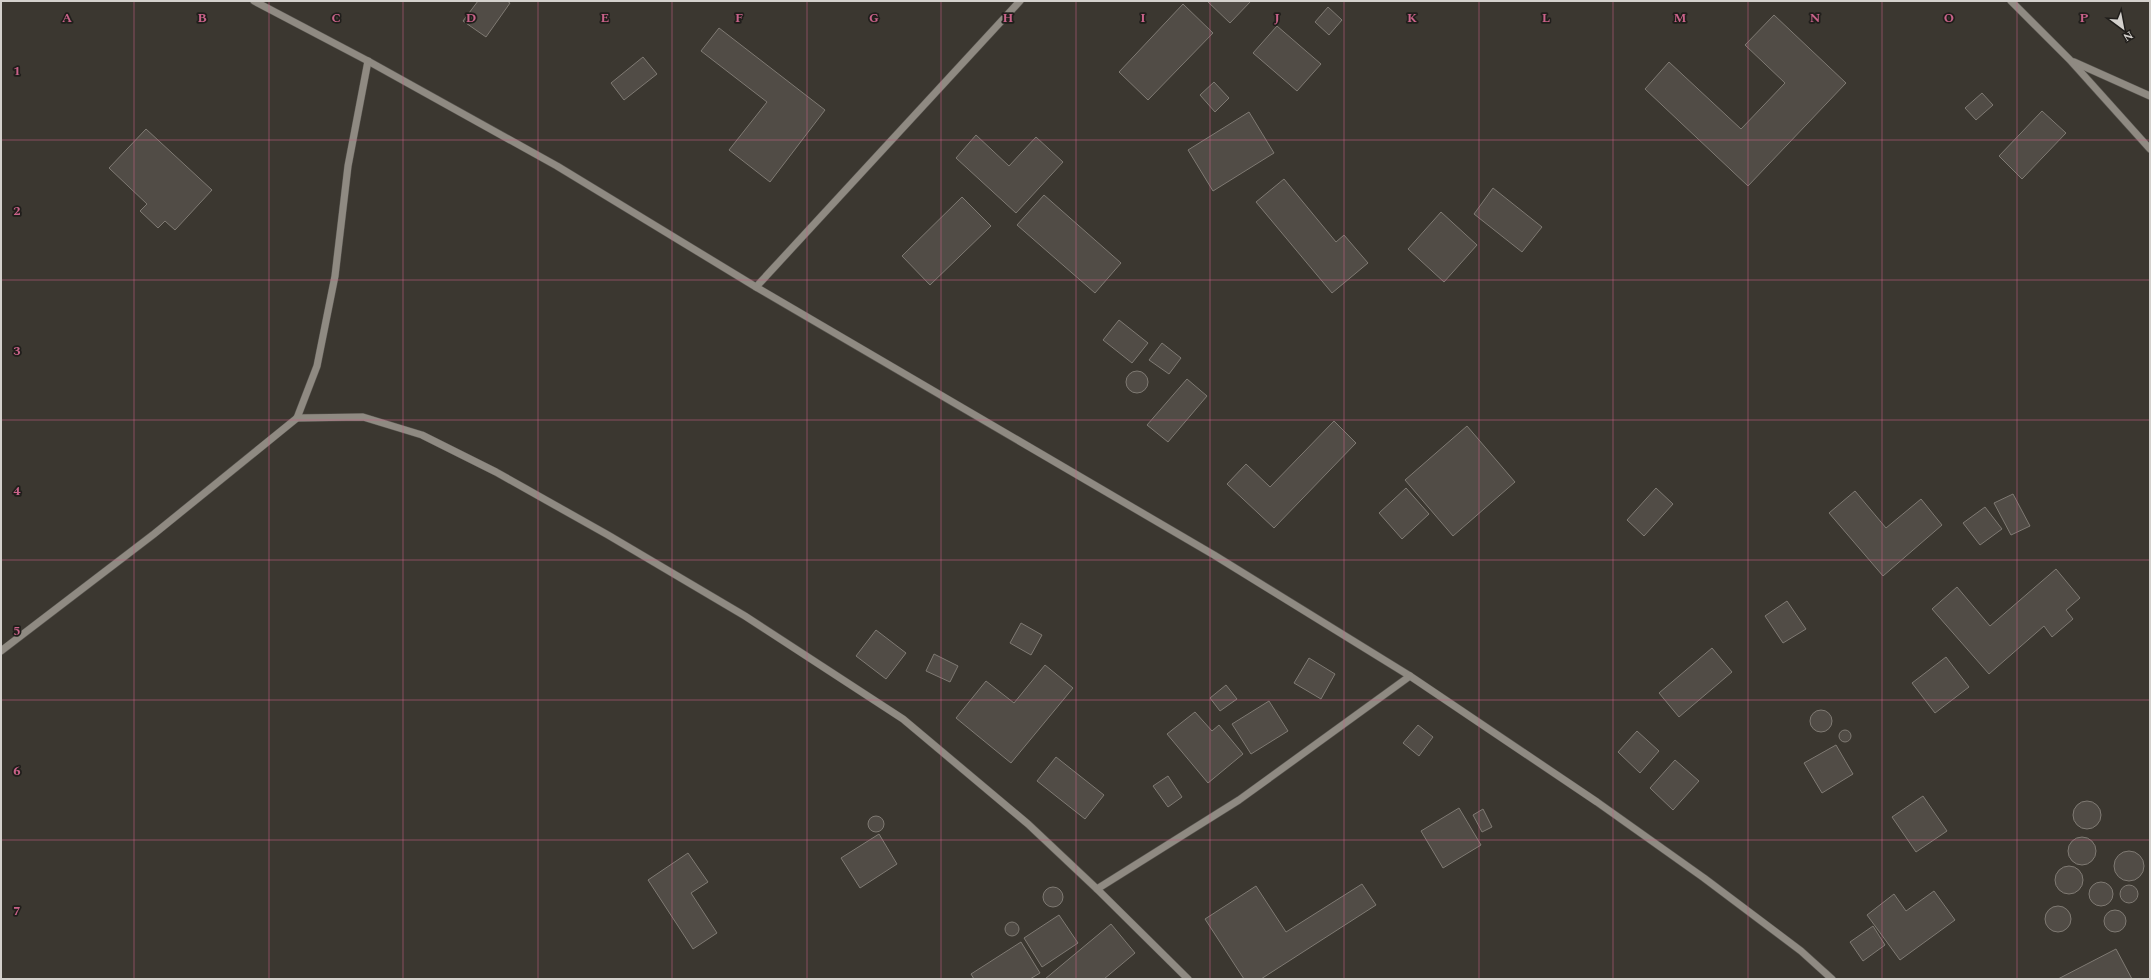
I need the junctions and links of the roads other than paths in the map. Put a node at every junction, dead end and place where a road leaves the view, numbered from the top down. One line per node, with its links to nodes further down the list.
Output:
1 (254, 1): 5 (street)
2 (1020, 1): 8 (street)
3 (2011, 1): 4 (street)
4 (2070, 60): 6 (street); 7 (street)
5 (368, 61): 8 (street); 9 (street)
6 (2150, 96)
7 (2150, 149)
8 (756, 286): 11 (street)
9 (297, 418): 10 (street); 12 (street)
10 (1, 652)
11 (1410, 676): 12 (street); 14 (street)
12 (1097, 889): 13 (street)
13 (1188, 979)
14 (1832, 979)

